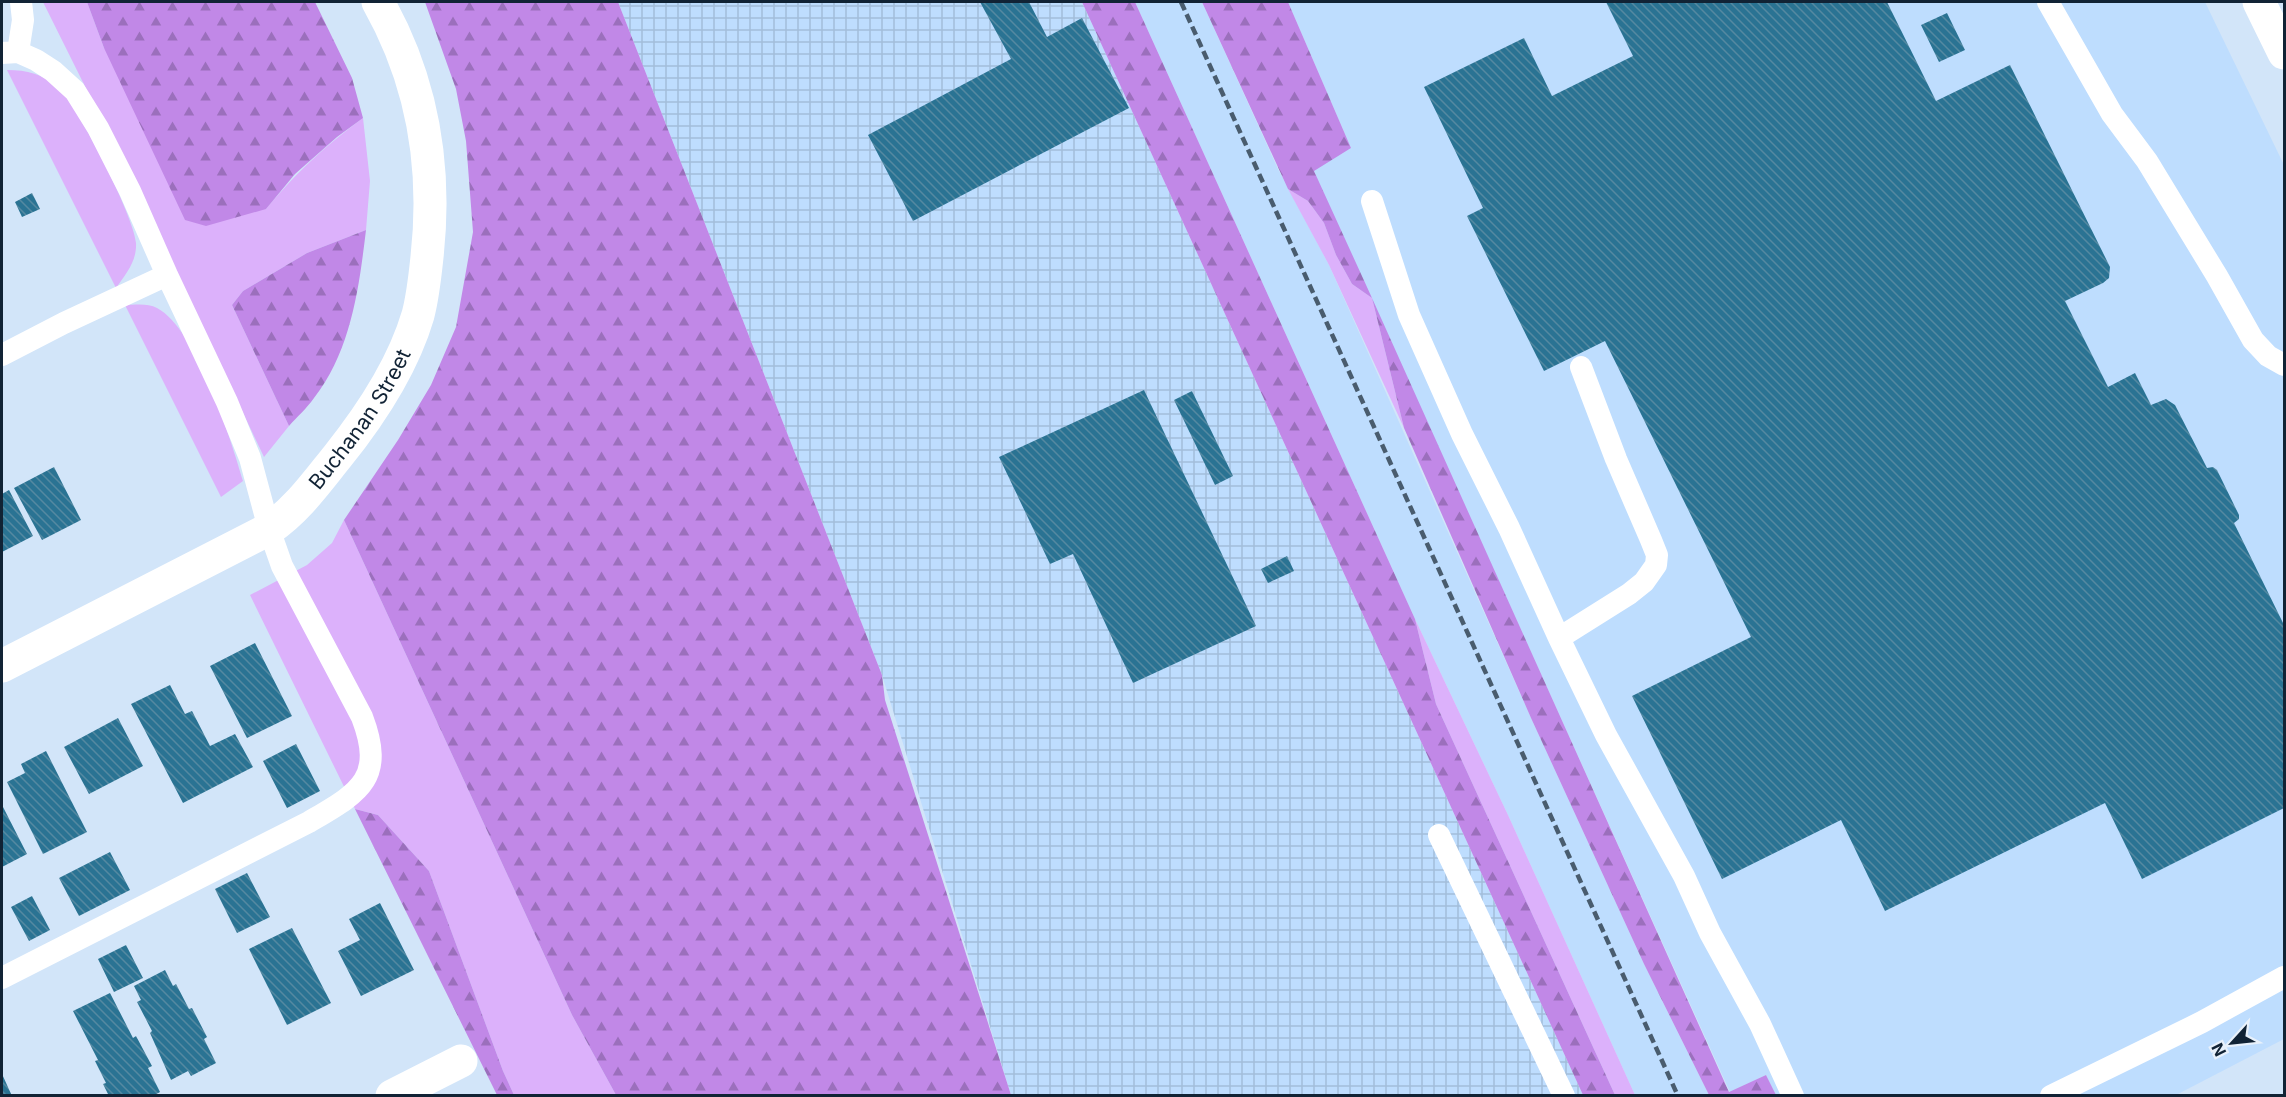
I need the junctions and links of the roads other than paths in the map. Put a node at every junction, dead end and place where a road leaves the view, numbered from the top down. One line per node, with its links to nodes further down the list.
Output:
1 (21, 2): 5 (lane)
2 (378, 2): 12 (street, Buchanan Street)
3 (2048, 2): 10 (lane)
4 (2259, 2): 6 (street)
5 (10, 53): 8 (lane)
6 (2284, 54)
7 (1372, 201): 13 (lane)
8 (167, 275): 9 (lane); 12 (lane)
9 (2, 355)
10 (2284, 365)
11 (1581, 367): 13 (lane)
12 (268, 529): 14 (street, Buchanan Street); 17 (lane)
13 (1559, 638): 21 (lane)
14 (2, 666)
15 (1439, 835): 20 (lane)
16 (2284, 977): 22 (lane)
17 (2, 978)
18 (461, 1061): 19 (street)
19 (393, 1095)
20 (1564, 1095)
21 (1793, 1095)
22 (2050, 1095)

